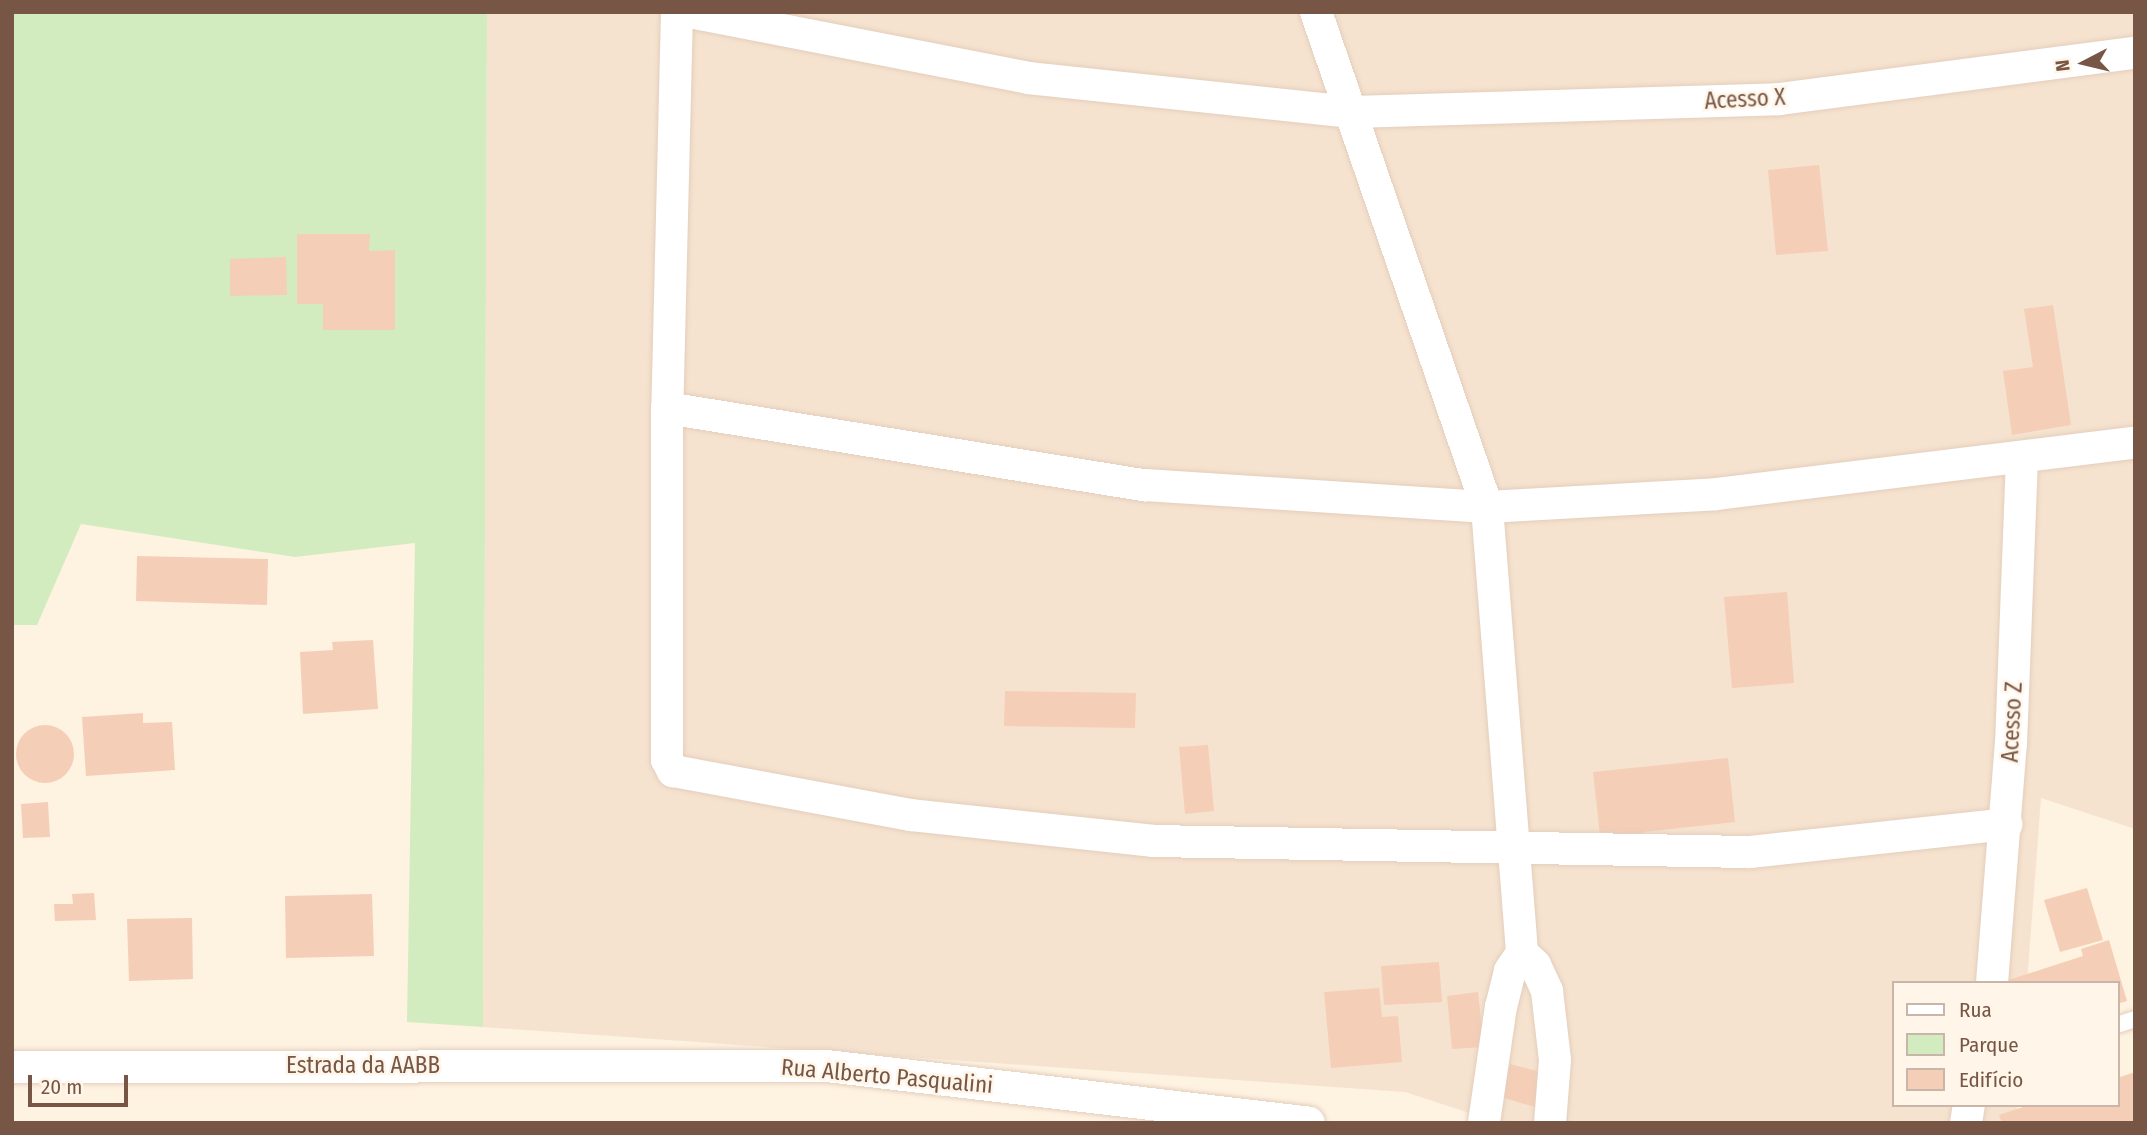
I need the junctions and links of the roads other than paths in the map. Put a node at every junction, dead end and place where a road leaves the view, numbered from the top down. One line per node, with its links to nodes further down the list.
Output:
1 (677, 12): 6 (street)
2 (690, 12): 5 (street, Acesso X)
3 (1316, 12): 5 (street)
4 (2135, 54): 5 (street, Acesso X)
5 (1352, 112): 9 (street)
6 (667, 408): 9 (street); 11 (street)
7 (2135, 443): 8 (street)
8 (2022, 460): 9 (street); 10 (street, Acesso Z)
9 (1487, 507): 11 (street)
10 (2006, 824): 11 (street); 13 (street, Acesso Z)
11 (1513, 851): 12 (street)
12 (1522, 953): 17 (street); 18 (street)
13 (1992, 981)
14 (463, 1065): 15 (street, Estrada da AABB); 16 (street, Rua Alberto Pasqualini)
15 (12, 1067)
16 (1309, 1123)
17 (1484, 1123)
18 (1550, 1123)

